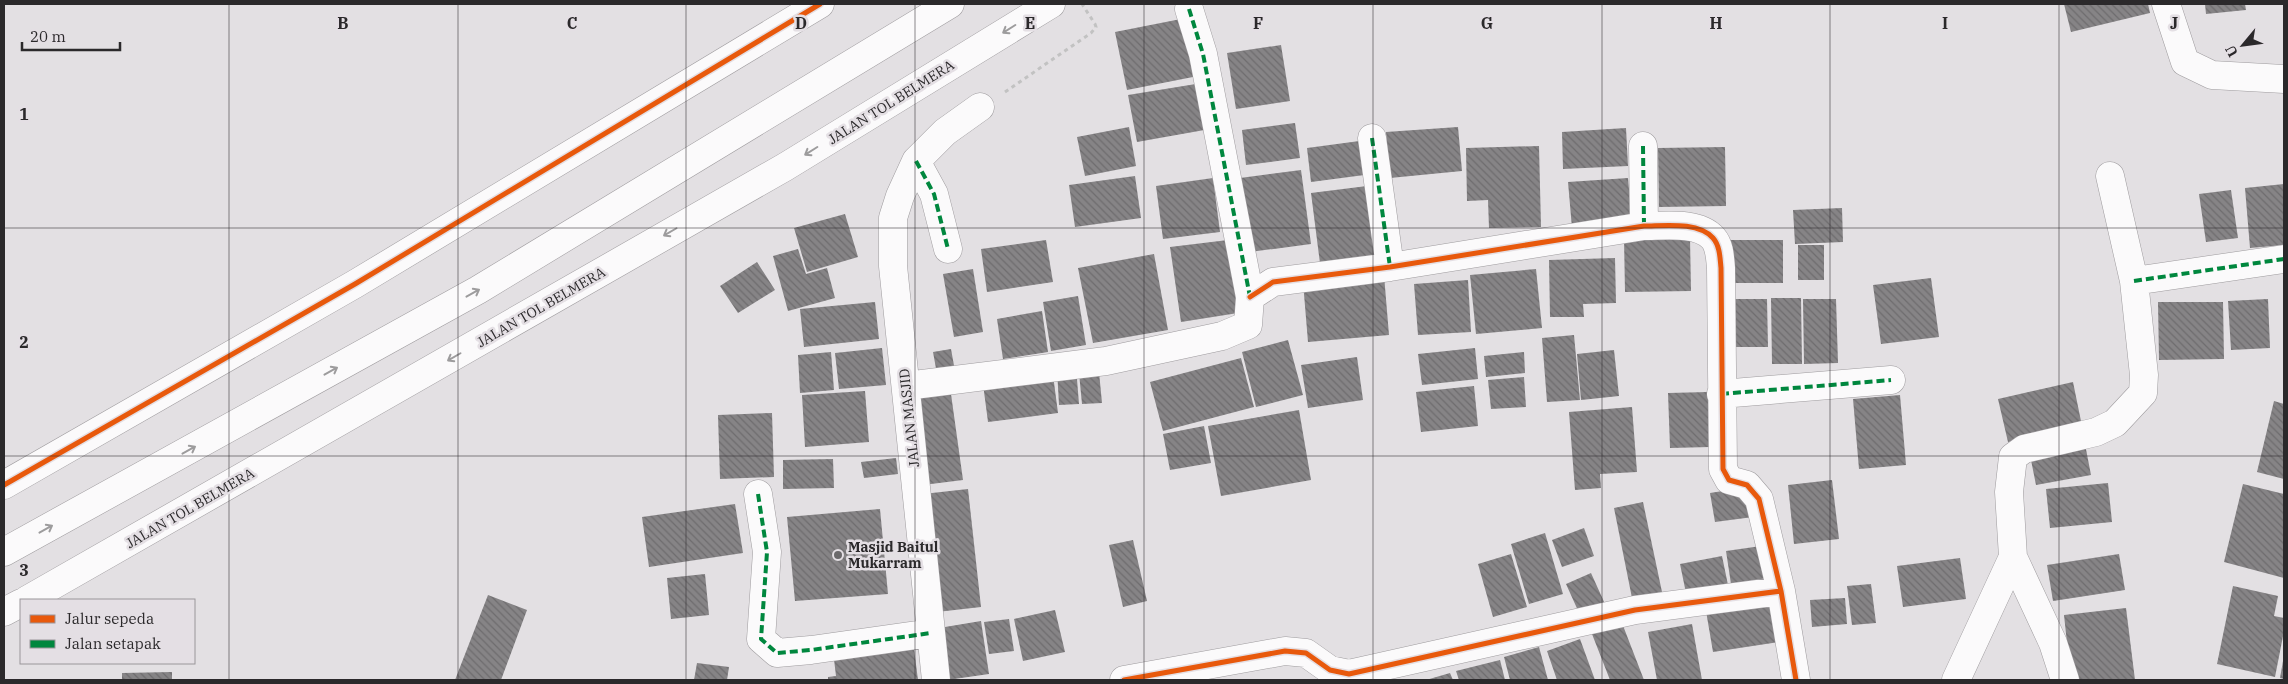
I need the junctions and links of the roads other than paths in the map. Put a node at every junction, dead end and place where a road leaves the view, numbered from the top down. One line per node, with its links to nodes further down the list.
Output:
1 (820, 4): 21 (main road)
2 (950, 4): 23 (main road, one-way to 2)
3 (1051, 4): 26 (main road, JALAN TOL BELMERA, one-way to 26)
4 (2166, 4): 6 (main road)
5 (1189, 9): 17 (main road)
6 (2284, 79)
7 (980, 108): 10 (main road)
8 (1372, 138): 15 (main road)
9 (1643, 146): 12 (main road)
10 (916, 161): 13 (main road); 19 (main road, JALAN MASJID)
11 (2110, 176): 16 (main road)
12 (1644, 226): 15 (main road); 20 (main road)
13 (948, 249)
14 (2284, 259): 16 (main road)
15 (1390, 267): 17 (main road)
16 (2134, 281): 24 (main road)
17 (1250, 298): 19 (main road)
18 (1891, 380): 20 (main road)
19 (906, 386): 29 (main road, JALAN MASJID)
20 (1721, 394): 25 (main road)
21 (4, 485)
22 (758, 494): 29 (main road)
23 (4, 552)
24 (2013, 557): 33 (main road); 34 (main road)
25 (1781, 591): 31 (main road); 32 (main road)
26 (29, 599)
27 (20, 604): 28 (main road)
28 (4, 612)
29 (931, 633): 30 (main road, JALAN MASJID)
30 (936, 680)
31 (1124, 680)
32 (1796, 680)
33 (1956, 680)
34 (2065, 680)

